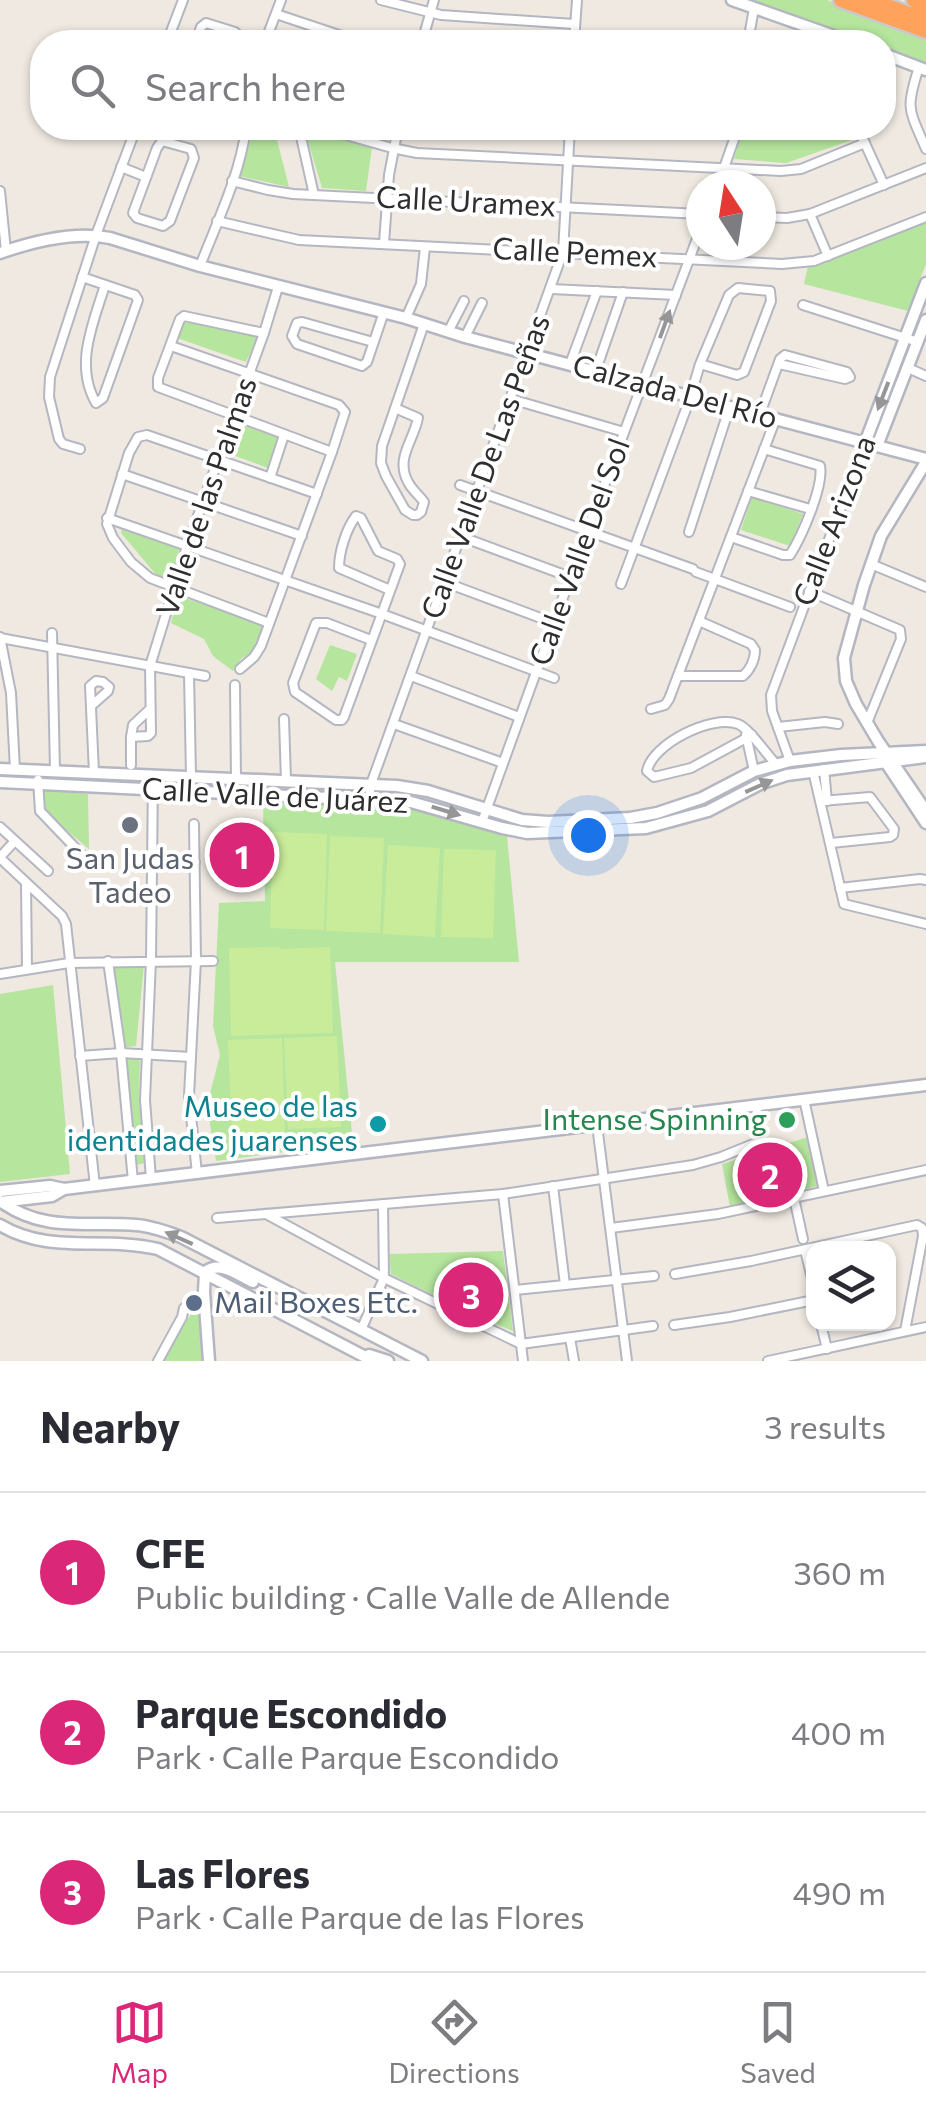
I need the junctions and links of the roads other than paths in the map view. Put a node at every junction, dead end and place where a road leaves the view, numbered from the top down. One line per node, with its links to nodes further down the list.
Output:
1 (183, 0): 14 (street)
2 (282, 0): 10 (street)
3 (380, 0): 11 (street)
4 (434, 0): 11 (street)
5 (578, 0): 13 (street)
6 (732, 0): 9 (street)
7 (841, 0): 23 (highway)
8 (870, 0): 12 (highway)
9 (754, 8): 21 (street); 22 (street)
10 (276, 14): 17 (street); 18 (street)
11 (430, 14): 13 (street); 19 (street)
12 (926, 20)
13 (574, 24): 20 (street)
14 (172, 30)
15 (200, 30): 16 (street)
16 (229, 30)
17 (270, 30)
18 (324, 30)
19 (425, 30)
20 (574, 30)
21 (750, 30)
22 (817, 30)
23 (926, 31)
24 (896, 59): 25 (street)
25 (922, 69): 36 (street)
26 (131, 140): 38 (street)
27 (244, 140): 43 (street)
28 (302, 140): 46 (street)
29 (364, 140): 35 (street)
30 (394, 140): 35 (street)
31 (569, 140): 37 (street, Calle Valle De Las Peñas)
32 (734, 140): 40 (street)
33 (864, 140): 34 (street)
34 (865, 143): 41 (street); 44 (street)
35 (392, 148): 37 (street); 47 (street)
36 (926, 149)
37 (568, 160): 40 (street); 48 (street, Calle Valle De Las Peñas)
38 (121, 167): 42 (street); 54 (street)
39 (926, 168): 44 (street)
40 (724, 170)
41 (776, 171)
42 (146, 177): 42 (street)
43 (232, 181): 46 (street, Calle Uramex); 53 (street)
44 (884, 185): 50 (street)
45 (0, 191): 57 (street)
46 (314, 194): 47 (street, Calle Uramex)
47 (387, 197): 48 (street, Calle Uramex); 55 (street)
48 (566, 207): 49 (street, Calle Uramex); 58 (street, Calle Valle De Las Peñas)
49 (686, 213)
50 (810, 214): 51 (street); 59 (street)
51 (776, 218)
52 (926, 218): 59 (street, Calle Pemex)
53 (218, 221): 55 (street, Calle Pemex); 63 (street)
54 (96, 235): 57 (street, Calzada Del Río); 63 (street, Calzada Del Río); 64 (street)
55 (384, 243): 56 (street, Calle Pemex)
56 (425, 247): 58 (street, Calle Pemex); 76 (street)
57 (3, 252)
58 (563, 252): 60 (street, Calle Pemex); 68 (street, Calle Valle De Las Peñas)
59 (828, 256): 62 (street, Calle Pemex)
60 (686, 259)
61 (689, 260): 71 (street, Calle Valle Del Sol)
62 (716, 260)
63 (200, 266): 67 (street, Calzada Del Río)
64 (82, 277): 66 (street); 106 (street)
65 (926, 283): 82 (street, Calle Arizona)
66 (105, 285): 66 (street)
67 (278, 287): 75 (street, Calzada Del Río); 80 (street, Valle de las Palmas)
68 (551, 289): 69 (street); 86 (street, Calle Valle De Las Peñas)
69 (597, 292): 70 (street); 88 (street)
70 (622, 292): 71 (street); 91 (street)
71 (676, 296): 94 (street, Calle Valle Del Sol, one-way to 71)
72 (464, 301): 79 (street)
73 (482, 303): 81 (street)
74 (802, 305): 82 (street)
75 (384, 312): 76 (street, Calzada Del Río); 83 (street)
76 (406, 318): 78 (street, Calzada Del Río)
77 (926, 320): 84 (street, Calle Arizona)
78 (424, 324): 79 (street, Calzada Del Río); 98 (street)
79 (448, 332): 81 (street, Calzada Del Río)
80 (264, 334): 85 (street); 92 (street, Valle de las Palmas)
81 (465, 336): 86 (street, Calzada Del Río)
82 (905, 338): 84 (street); 104 (street, Calle Arizona, one-way to 104)
83 (373, 342): 83 (street)
84 (918, 342): 90 (street, Calle Arizona)
85 (170, 346): 92 (street); 100 (street)
86 (528, 352): 88 (street, Calzada Del Río); 96 (street, Calle Valle De Las Peñas)
87 (703, 362): 87 (street, Calzada Del Río); 95 (street)
88 (570, 364): 91 (street, Calzada Del Río)
89 (778, 364): 89 (street); 99 (street)
90 (908, 368): 93 (street); 104 (street, Calle Arizona)
91 (596, 370): 94 (street, Calzada Del Río)
92 (249, 373): 100 (street, Valle de las Palmas); 107 (street)
93 (926, 376)
94 (643, 383): 95 (street, Calzada Del Río); 102 (street, Calle Valle Del Sol)
95 (691, 398): 97 (street, Calzada Del Río); 125 (street)
96 (512, 399): 102 (street); 114 (street, Calle Valle De Las Peñas)
97 (730, 406): 99 (street, Calzada Del Río); 120 (street)
98 (395, 408): 98 (street)
99 (760, 414): 101 (street, Calzada Del Río)
100 (234, 415): 103 (street); 108 (street, Valle de las Palmas)
101 (776, 418): 104 (street, Calzada Del Río); 105 (street)
102 (624, 432): 119 (street, Calle Valle Del Sol)
103 (284, 435): 107 (street); 111 (street)
104 (871, 445): 109 (street, Calzada Del Río); 135 (street, Calle Arizona)
105 (764, 449): 113 (street); 117 (street)
106 (80, 450)
107 (332, 452): 115 (street)
108 (218, 460): 110 (street); 111 (street); 116 (street, Valle de las Palmas)
109 (926, 460): 126 (street)
110 (122, 474): 116 (street); 118 (street)
111 (270, 478): 115 (street)
112 (460, 485): 114 (street)
113 (748, 491): 117 (street); 122 (street)
114 (478, 492): 119 (street); 123 (street, Calle Valle De Las Peñas)
115 (317, 494): 121 (street)
116 (203, 502): 121 (street); 124 (street, Valle de las Palmas)
117 (810, 509): 122 (street)
118 (108, 524): 124 (street); 133 (street)
119 (587, 531): 125 (street); 127 (street, Calle Valle Del Sol)
120 (689, 532)
121 (302, 536): 129 (street)
122 (731, 536): 128 (street)
123 (462, 538): 127 (street); 130 (street, Calle Valle De Las Peñas)
124 (187, 546): 129 (street); 133 (street, Valle de las Palmas)
125 (634, 548): 128 (street); 131 (street)
126 (871, 564): 132 (street); 137 (street)
127 (570, 577): 141 (street, Calle Valle Del Sol)
128 (715, 579): 136 (street); 139 (street)
129 (285, 580): 138 (street); 140 (street)
130 (444, 582): 141 (street); 142 (street, Calle Valle De Las Peñas)
131 (621, 584)
132 (926, 587)
133 (174, 589): 140 (street); 147 (street, Valle de las Palmas)
134 (390, 590): 134 (street); 138 (street)
135 (809, 591): 137 (street); 164 (street, Calle Arizona)
136 (790, 607)
137 (857, 610): 161 (street); 161 (street)
138 (382, 614): 142 (street); 145 (street)
139 (698, 621): 153 (street); 153 (street)
140 (268, 624): 148 (street)
141 (554, 624): 149 (street, Calle Valle Del Sol)
142 (427, 630): 149 (street); 152 (street, Calle Valle De Las Peñas)
143 (52, 633): 146 (street)
144 (0, 638): 146 (street); 175 (street)
145 (371, 640): 145 (street)
146 (52, 647): 147 (street); 178 (street)
147 (150, 666): 150 (street); 157 (street, Valle de las Palmas)
148 (240, 668)
149 (536, 671): 154 (street); 159 (street, Calle Valle Del Sol)
150 (189, 673): 151 (street); 183 (street)
151 (205, 676)
152 (411, 676): 159 (street); 162 (street, Calle Valle De Las Peñas)
153 (678, 676): 158 (street)
154 (554, 678)
155 (235, 685): 184 (street)
156 (91, 706): 179 (street)
157 (150, 708): 166 (street); 166 (street)
158 (651, 709)
159 (519, 717): 171 (street, Calle Valle Del Sol)
160 (284, 719): 186 (street)
161 (867, 723): 167 (street)
162 (394, 724): 171 (street); 189 (street, Calle Valle De Las Peñas)
163 (838, 724): 164 (street)
164 (778, 727): 170 (street, Calle Arizona)
165 (748, 734): 165 (street); 173 (street); 180 (street)
166 (131, 737): 172 (street)
167 (885, 754): 168 (street, Calle Valle de Juárez); 169 (street, Calle Valle de Juárez); 198 (street)
168 (926, 754)
169 (865, 759): 170 (street, Calle Valle de Juárez); 177 (street, Calle Valle de Juárez)
170 (790, 760): 173 (street, Calle Valle de Juárez)
171 (503, 763): 197 (street, Calle Valle Del Sol)
172 (131, 764)
173 (776, 764): 180 (street, Calle Valle de Juárez)
174 (0, 769): 175 (street, Calle Valle de Juárez)
175 (16, 770): 176 (street, Calle Valle de Juárez)
176 (39, 770): 178 (street, Calle Valle de Juárez); 188 (street)
177 (819, 770): 196 (street); 199 (street, Calle Valle de Juárez, one-way to 177)
178 (55, 771): 179 (street, Calle Valle de Juárez)
179 (89, 772): 181 (street, Calle Valle de Juárez); 190 (street)
180 (754, 772): 194 (street, Calle Valle de Juárez)
181 (120, 774): 182 (street, Calle Valle de Juárez); 191 (street)
182 (153, 775): 183 (street, Calle Valle de Juárez); 192 (street)
183 (191, 777): 184 (street, Calle Valle de Juárez)
184 (236, 779): 185 (street, Calle Valle de Juárez)
185 (260, 780): 186 (street, Calle Valle de Juárez); 193 (street)
186 (286, 781): 189 (street, Calle Valle de Juárez)
187 (0, 782): 188 (street, Calle Valle de Juárez)
188 (38, 784): 190 (street, Calle Valle de Juárez); 211 (street)
189 (371, 784): 195 (street, Calle Valle De Las Peñas); 197 (street, Calle Valle de Juárez)
190 (83, 786): 191 (street, Calle Valle de Juárez)
191 (118, 788): 192 (street, Calle Valle de Juárez)
192 (153, 789): 193 (street, Calle Valle de Juárez); 208 (street)
193 (259, 794): 195 (street, Calle Valle de Juárez)
194 (702, 798): 199 (street); 203 (street, Calle Valle de Juárez)
195 (368, 800): 200 (street, Calle Valle de Juárez, one-way to 200)
196 (824, 801): 206 (street); 206 (street)
197 (486, 810): 200 (street, Calle Valle Del Sol); 203 (street, Calle Valle de Juárez)
198 (924, 810): 201 (street)
199 (708, 811): 203 (street, Calle Valle de Juárez)
200 (482, 822): 203 (street, Calle Valle de Juárez)
201 (926, 823)
202 (194, 824): 210 (street)
203 (521, 826)
204 (0, 827): 205 (street)
205 (14, 842): 207 (street); 209 (street)
206 (831, 843): 215 (street)
207 (0, 857): 213 (street)
208 (153, 860): 210 (street); 217 (street)
209 (36, 861): 212 (street); 213 (street)
210 (194, 862): 218 (street)
211 (84, 863)
212 (48, 871)
213 (24, 880): 221 (street); 222 (street)
214 (926, 880): 215 (street)
215 (840, 888): 216 (street)
216 (926, 924)
217 (151, 960): 218 (street); 220 (street); 225 (street)
218 (196, 960): 219 (street); 227 (street)
219 (213, 960)
220 (108, 961): 221 (street); 224 (street)
221 (68, 963): 222 (street); 226 (street)
222 (28, 969): 223 (street)
223 (0, 974)
224 (122, 1053): 225 (street); 226 (street); 236 (street)
225 (146, 1054): 227 (street); 235 (street)
226 (80, 1056): 237 (street)
227 (191, 1057): 233 (street)
228 (926, 1085): 229 (street)
229 (804, 1100): 230 (street); 240 (street)
230 (756, 1105): 231 (street); 234 (street)
231 (598, 1124): 233 (street); 234 (street)
232 (926, 1170): 240 (street)
233 (197, 1174): 235 (street)
234 (605, 1178): 238 (street); 251 (street)
235 (151, 1179): 236 (street)
236 (132, 1182): 237 (street)
237 (95, 1186): 239 (street)
238 (553, 1186): 242 (street); 263 (street)
239 (64, 1190): 241 (street); 243 (street)
240 (824, 1190): 244 (street)
241 (0, 1191)
242 (503, 1194): 246 (street); 265 (street)
243 (44, 1197): 245 (street); 249 (street)
244 (794, 1198): 251 (street); 253 (street)
245 (0, 1202): 249 (street)
246 (383, 1204): 247 (street); 260 (street)
247 (266, 1214): 248 (street); 260 (street)
248 (216, 1218)
249 (46, 1223): 264 (street, one-way to 249)
250 (0, 1224): 257 (street)
251 (611, 1228): 261 (street)
252 (856, 1237): 254 (street); 255 (street); 276 (street)
253 (804, 1239)
254 (857, 1241)
255 (805, 1250): 256 (street); 258 (street)
256 (806, 1254)
257 (204, 1272): 262 (street); 264 (street); 268 (street)
258 (675, 1274)
259 (654, 1276): 261 (street)
260 (384, 1278): 272 (street); 279 (street)
261 (618, 1279): 263 (street); 273 (street)
262 (223, 1282): 268 (street); 281 (street)
263 (566, 1285): 265 (street)
264 (276, 1286): 272 (street)
265 (515, 1290): 279 (street)
266 (806, 1302): 269 (street)
267 (184, 1308): 283 (street)
268 (206, 1310): 284 (street)
269 (674, 1325)
270 (654, 1326): 273 (street)
271 (926, 1327): 276 (street)
272 (361, 1330): 282 (street)
273 (623, 1330): 278 (street); 288 (street)
274 (823, 1331): 280 (street)
275 (876, 1331): 277 (street)
276 (905, 1331): 277 (street)
277 (877, 1337): 280 (street)
278 (570, 1338): 279 (street); 287 (street)
279 (521, 1344): 286 (street)
280 (827, 1349): 289 (street)
281 (368, 1358): 285 (street)
282 (417, 1360)
283 (158, 1361)
284 (209, 1361)
285 (388, 1361)
286 (523, 1361)
287 (574, 1361)
288 (627, 1361)
289 (768, 1361)

